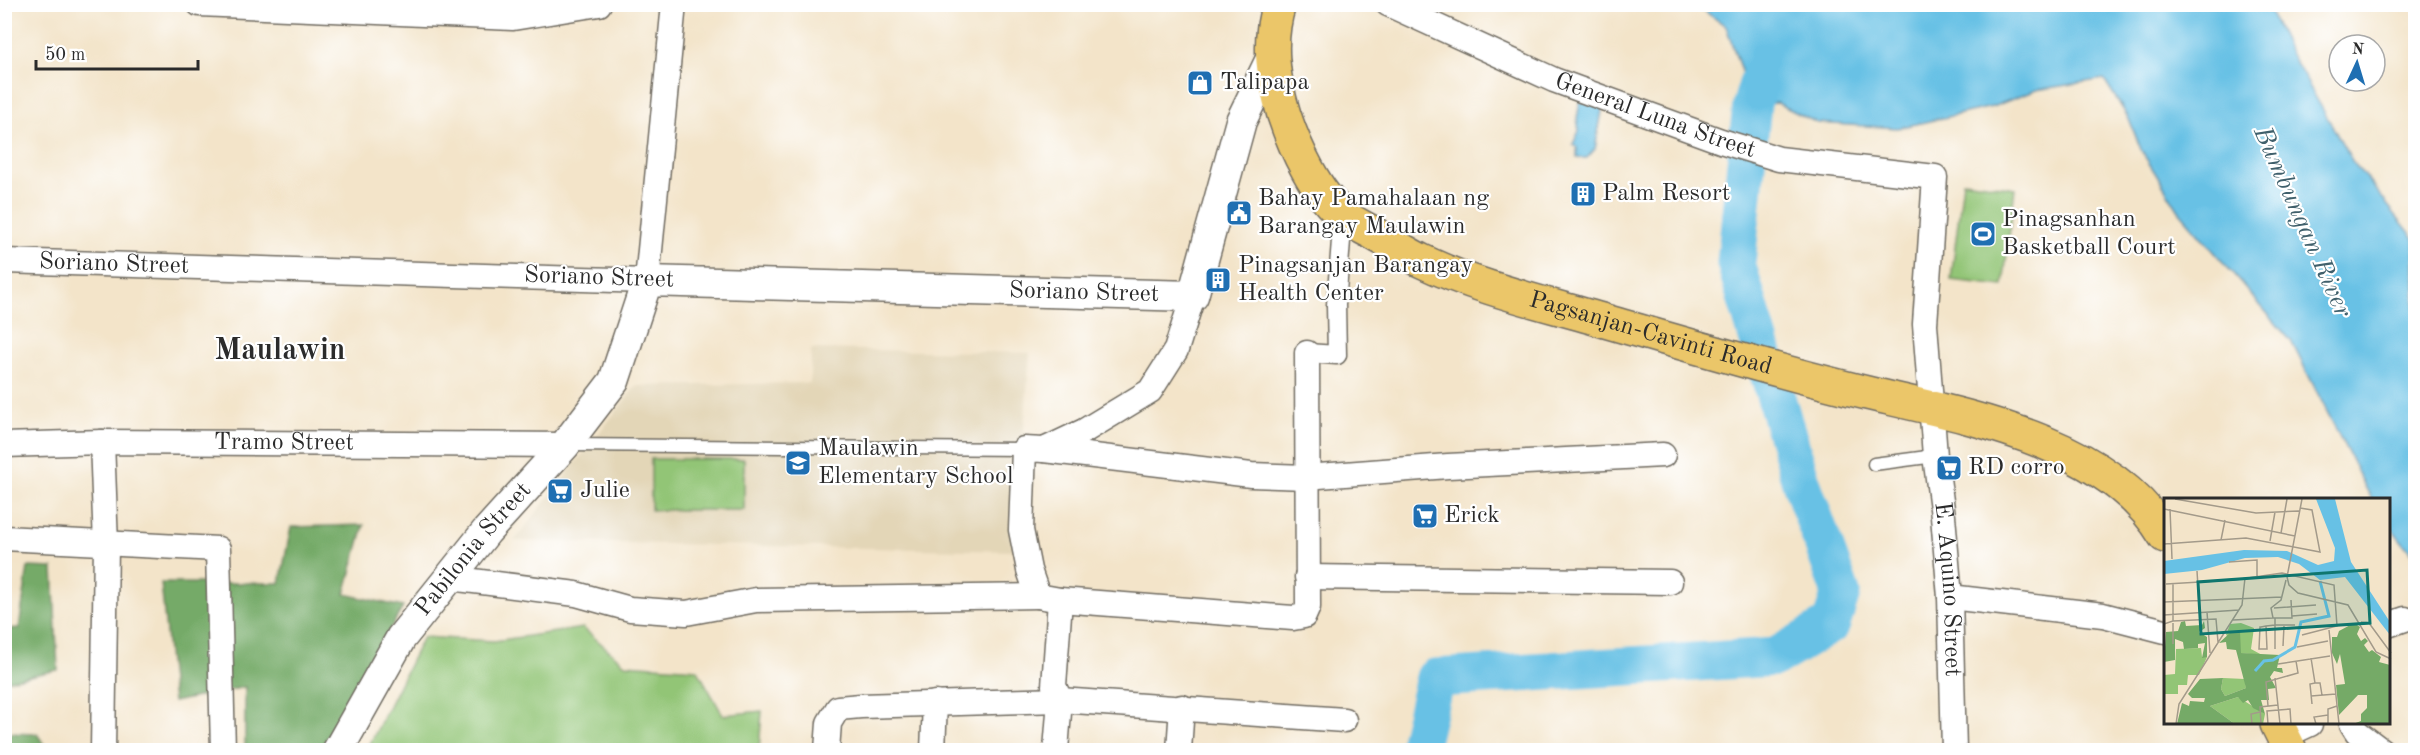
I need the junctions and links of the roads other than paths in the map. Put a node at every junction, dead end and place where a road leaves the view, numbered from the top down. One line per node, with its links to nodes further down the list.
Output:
1 (199, 4): 2 (street)
2 (599, 4)
3 (674, 4): 10 (street, Pabilonia Street)
4 (1280, 4): 6 (main road, Pagsanjan-Cavinti Road)
5 (1388, 4): 7 (street, General Luna Street)
6 (1272, 57): 8 (main road, Pagsanjan-Cavinti Road); 11 (street)
7 (1935, 177): 13 (street, E. Aquino Street)
8 (1343, 215): 12 (street); 13 (main road, Pagsanjan-Cavinti Road)
9 (4, 261): 10 (street, Soriano Street)
10 (647, 280): 11 (street, Soriano Street); 16 (street, Pabilonia Street)
11 (1193, 297): 17 (street)
12 (1307, 353): 21 (street)
13 (1931, 408): 19 (street, E. Aquino Street); 22 (main road, Pagsanjan-Cavinti Road)
14 (102, 442): 15 (street, Tramo Street); 16 (street, Tramo Street); 24 (street)
15 (4, 445)
16 (565, 445): 17 (lane); 26 (street, Pabilonia Street)
17 (1034, 449): 21 (street); 29 (street)
18 (1664, 455): 21 (street)
19 (1935, 456): 20 (lane); 28 (street, E. Aquino Street)
20 (1874, 464)
21 (1306, 477): 25 (street)
22 (2164, 534)
23 (4, 538): 24 (street)
24 (105, 545): 36 (street); 37 (street)
25 (1308, 577): 27 (street); 29 (street)
26 (450, 579): 29 (street); 38 (street, Pabilonia Street)
27 (1670, 582)
28 (1950, 597): 30 (street); 43 (street, E. Aquino Street)
29 (1049, 598): 31 (street)
30 (2164, 631)
31 (1060, 700): 32 (street); 33 (street); 41 (street)
32 (935, 703): 39 (street); 40 (street)
33 (1182, 707): 34 (street); 42 (street)
34 (1344, 720)
35 (2353, 725): 44 (street)
36 (103, 750)
37 (223, 750)
38 (338, 750)
39 (827, 750)
40 (933, 750)
41 (1056, 750)
42 (1179, 750)
43 (1954, 750)
44 (2380, 750)

